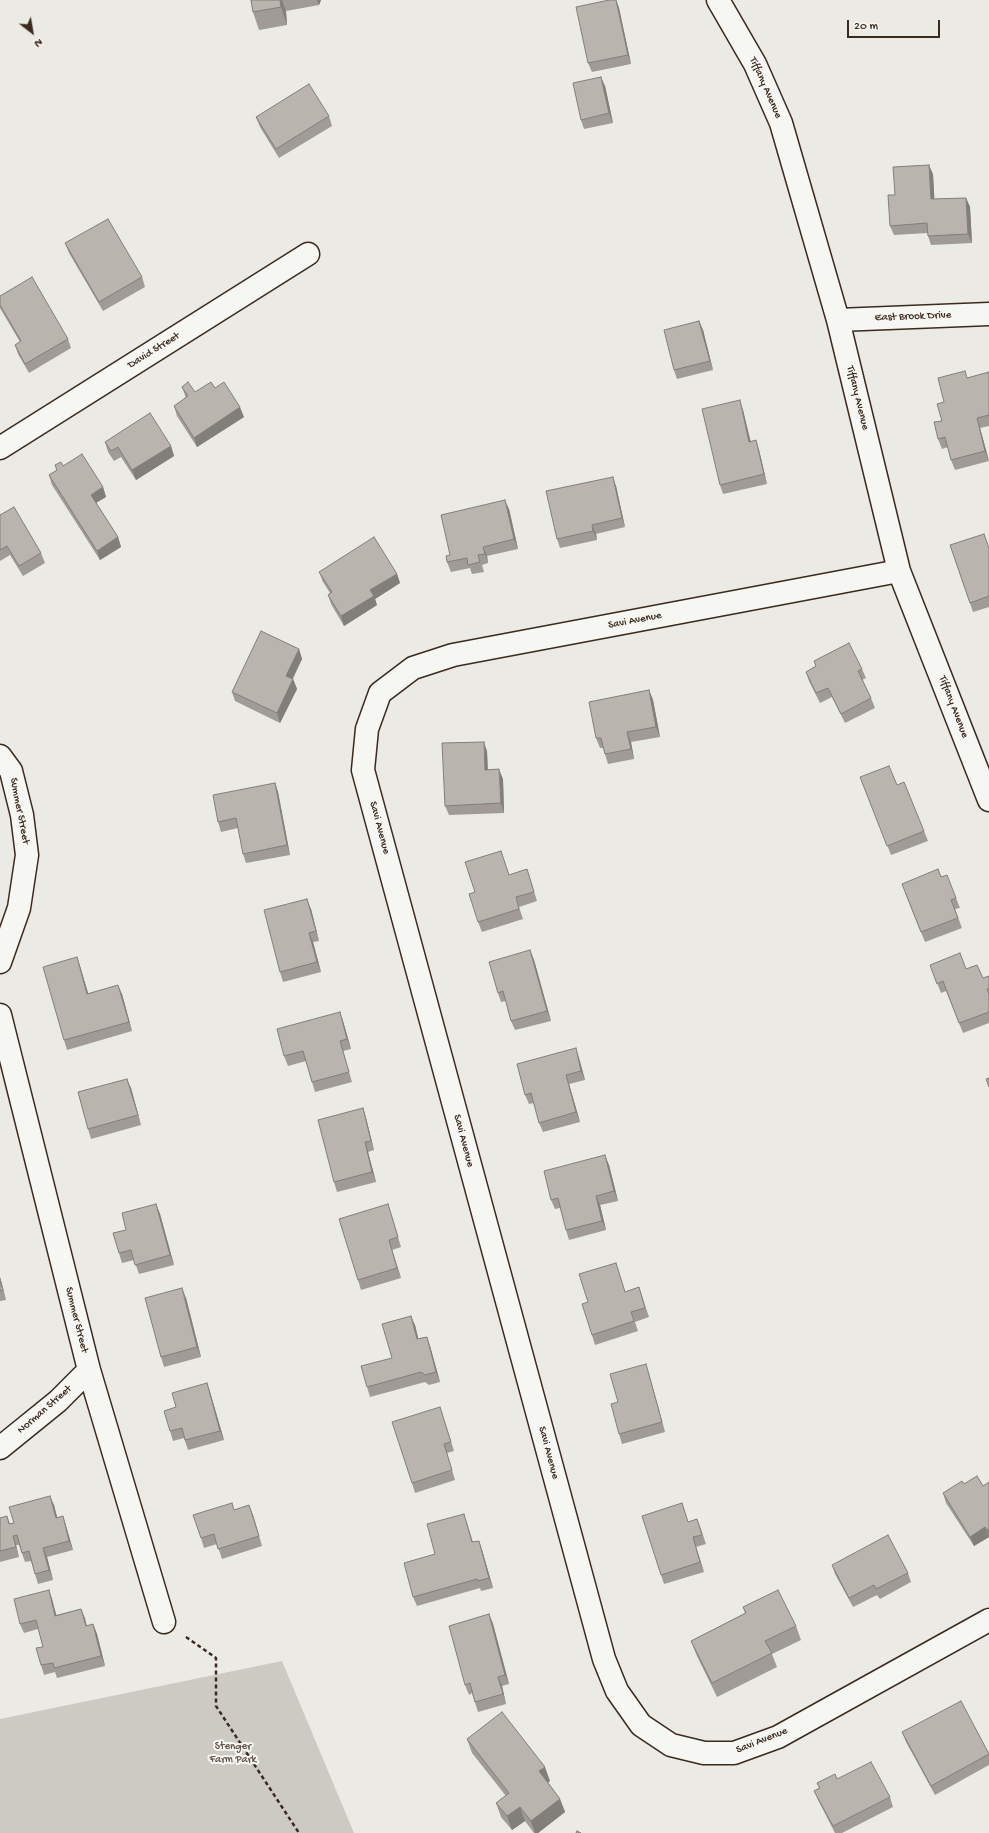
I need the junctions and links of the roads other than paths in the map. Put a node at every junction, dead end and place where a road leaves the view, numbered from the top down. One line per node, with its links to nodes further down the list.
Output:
1 (718, 0): 4 (street, Tiffany Avenue)
2 (308, 254): 5 (street, David Street)
3 (989, 314): 4 (street, East Brook Drive)
4 (838, 320): 6 (street, Tiffany Avenue)
5 (0, 448)
6 (899, 571): 8 (street, Tiffany Avenue); 14 (street, Savi Avenue)
7 (0, 756): 10 (street, Summer Street)
8 (985, 778): 9 (street, Tiffany Avenue)
9 (989, 800)
10 (0, 962)
11 (0, 1016): 12 (street, Summer Street)
12 (89, 1370): 13 (street, Norman Street); 15 (street, Summer Street)
13 (0, 1448)
14 (989, 1620)
15 (164, 1622)

